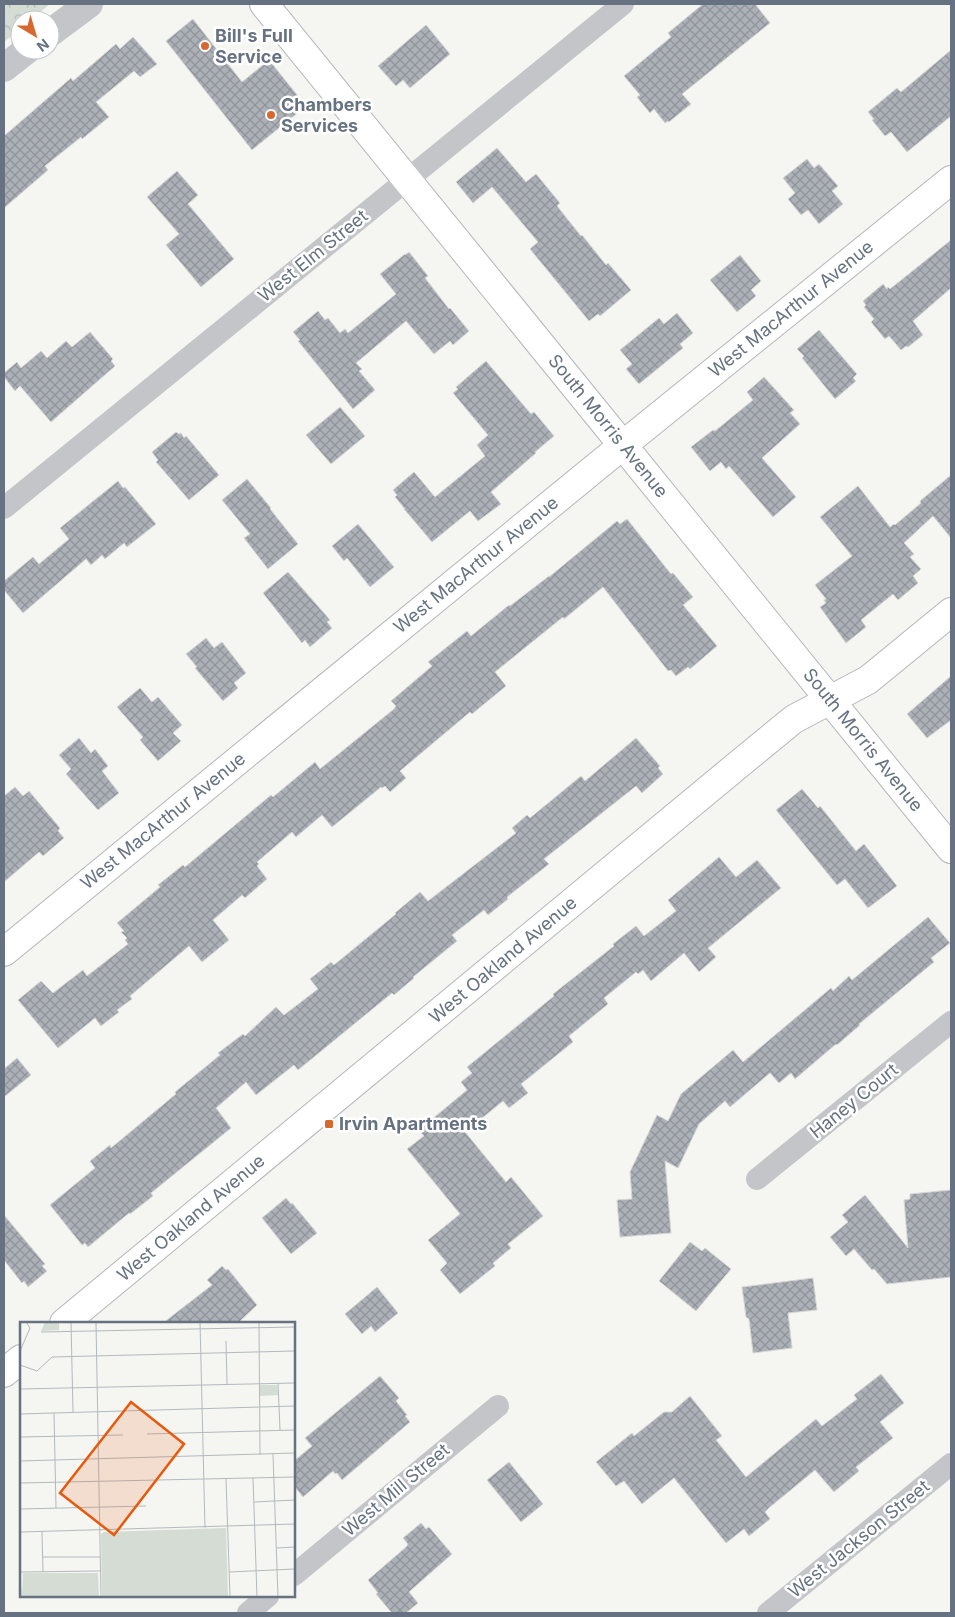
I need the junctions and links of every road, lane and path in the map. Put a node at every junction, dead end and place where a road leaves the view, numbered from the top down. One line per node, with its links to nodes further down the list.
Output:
1 (89, 4): 4 (street)
2 (264, 4): 7 (main road, South Morris Avenue)
3 (623, 4): 7 (street, West Elm Street)
4 (60, 26)
5 (14, 60): 6 (street)
6 (4, 68)
7 (408, 179): 9 (main road, South Morris Avenue); 10 (street, West Elm Street)
8 (951, 180): 9 (main road, West MacArthur Avenue)
9 (623, 445): 12 (main road, South Morris Avenue); 14 (main road, West MacArthur Avenue)
10 (4, 508)
11 (951, 612): 12 (main road, West Oakland Avenue)
12 (831, 699): 13 (main road, South Morris Avenue); 17 (main road, West Oakland Avenue)
13 (951, 848)
14 (4, 952)
15 (951, 1022): 16 (street, Haney Court)
16 (757, 1179)
17 (65, 1322)
18 (20, 1360): 19 (main road)
19 (4, 1374)
20 (498, 1406): 22 (street, West Mill Street)
21 (951, 1464): 25 (street, West Jackson Street)
22 (295, 1574)
23 (267, 1597): 24 (street)
24 (248, 1613)
25 (768, 1613)

